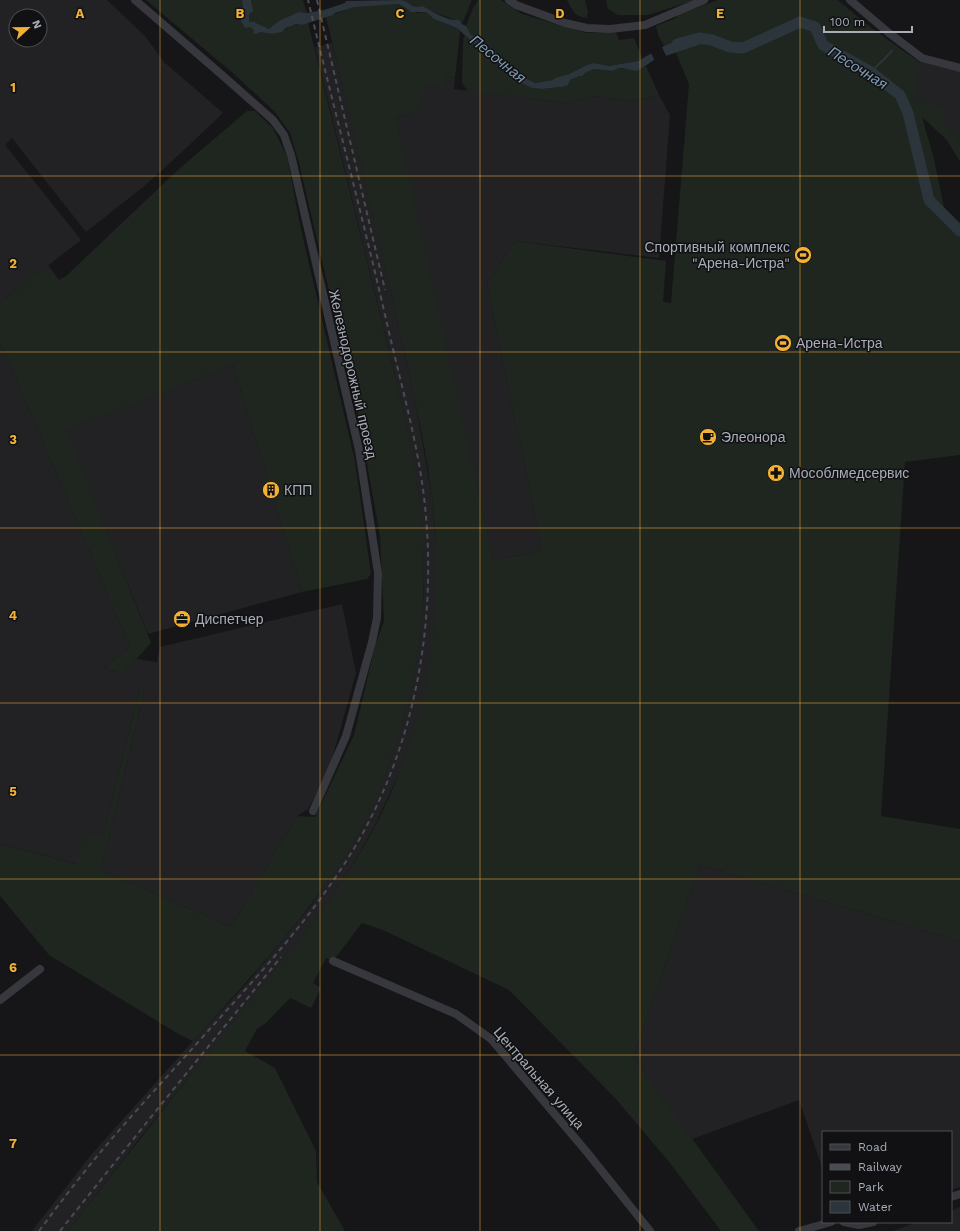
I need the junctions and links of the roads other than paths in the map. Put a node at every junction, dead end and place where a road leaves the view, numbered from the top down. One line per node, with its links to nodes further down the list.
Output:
1 (135, 0): 6 (street, Железнодорожный проезд)
2 (509, 0): 3 (street)
3 (704, 0)
4 (850, 0): 5 (street)
5 (960, 68)
6 (313, 811)
7 (333, 961): 13 (street, Центральная улица)
8 (40, 969): 9 (street)
9 (0, 1000)
10 (827, 1223): 14 (street)
11 (849, 1223): 12 (street)
12 (868, 1223)
13 (650, 1231)
14 (799, 1231)

